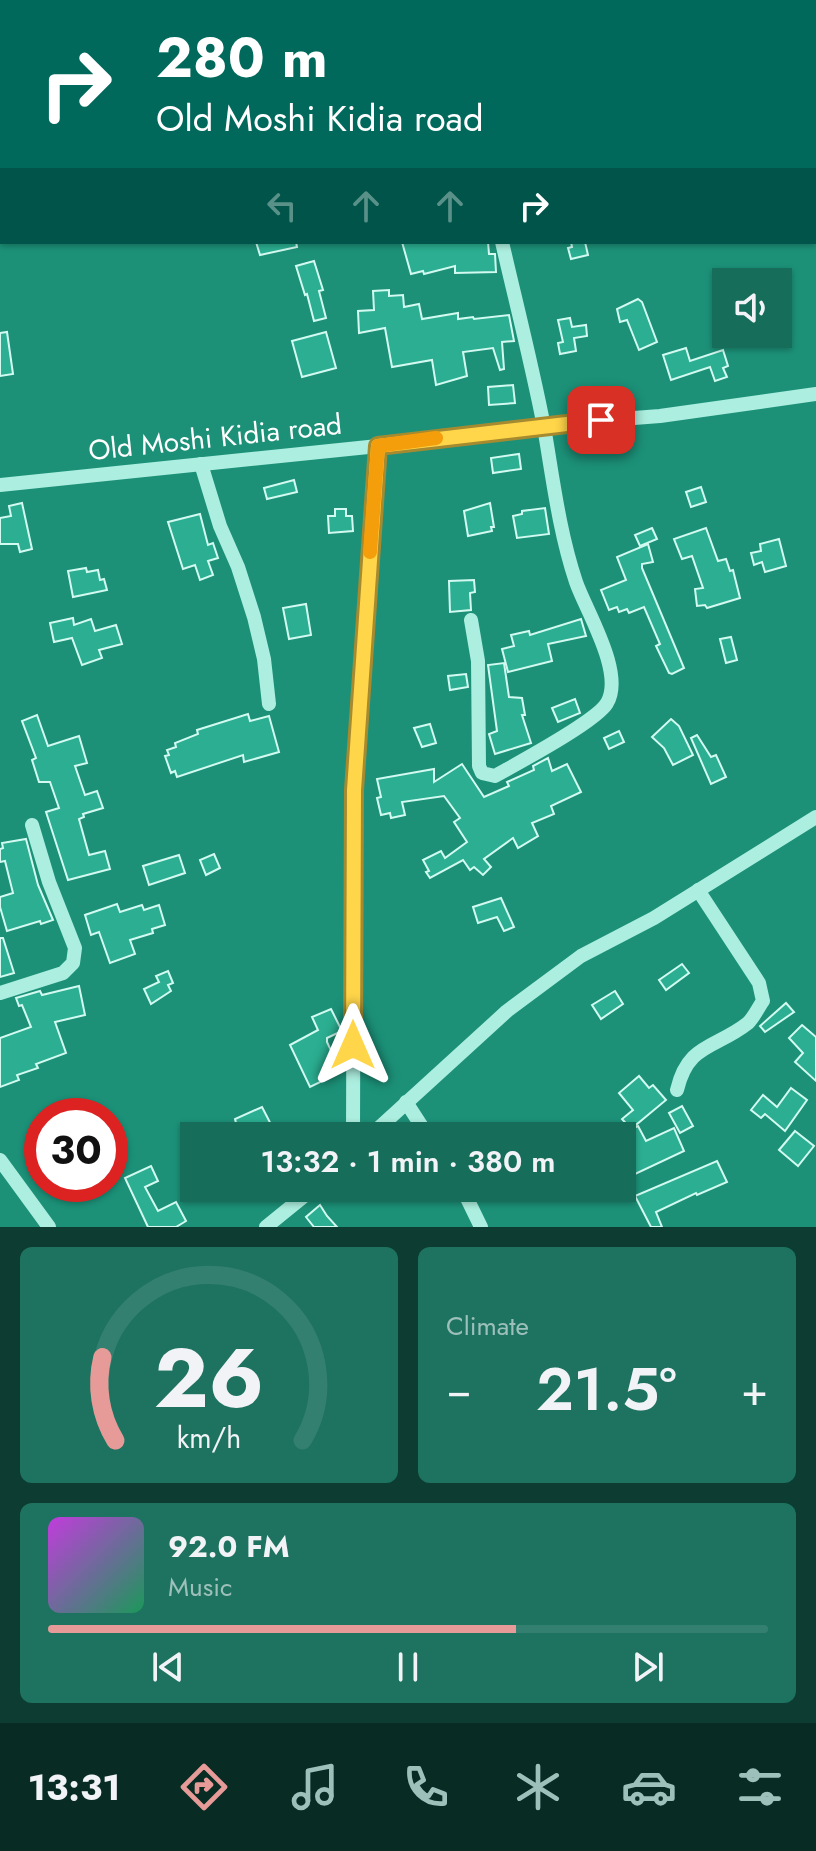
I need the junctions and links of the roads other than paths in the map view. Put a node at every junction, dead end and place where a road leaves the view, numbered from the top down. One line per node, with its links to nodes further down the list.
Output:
1 (502, 244): 3 (street)
2 (816, 394): 3 (street, Old Moshi Kidia road)
3 (543, 425): 4 (street, Old Moshi Kidia road); 7 (street)
4 (378, 446): 5 (street, Old Moshi Kidia road); 15 (street)
5 (201, 464): 6 (street, Old Moshi Kidia road); 8 (street)
6 (0, 485)
7 (471, 620)
8 (269, 704)
9 (816, 817): 11 (street)
10 (32, 825): 12 (street)
11 (698, 890): 13 (street); 14 (street)
12 (0, 993)
13 (677, 1090)
14 (406, 1102): 16 (street); 17 (street)
15 (353, 1122)
16 (385, 1122)
17 (419, 1122)
18 (0, 1160): 21 (street)
19 (297, 1202): 22 (street)
20 (471, 1202): 23 (street)
21 (49, 1227)
22 (266, 1227)
23 (481, 1227)

